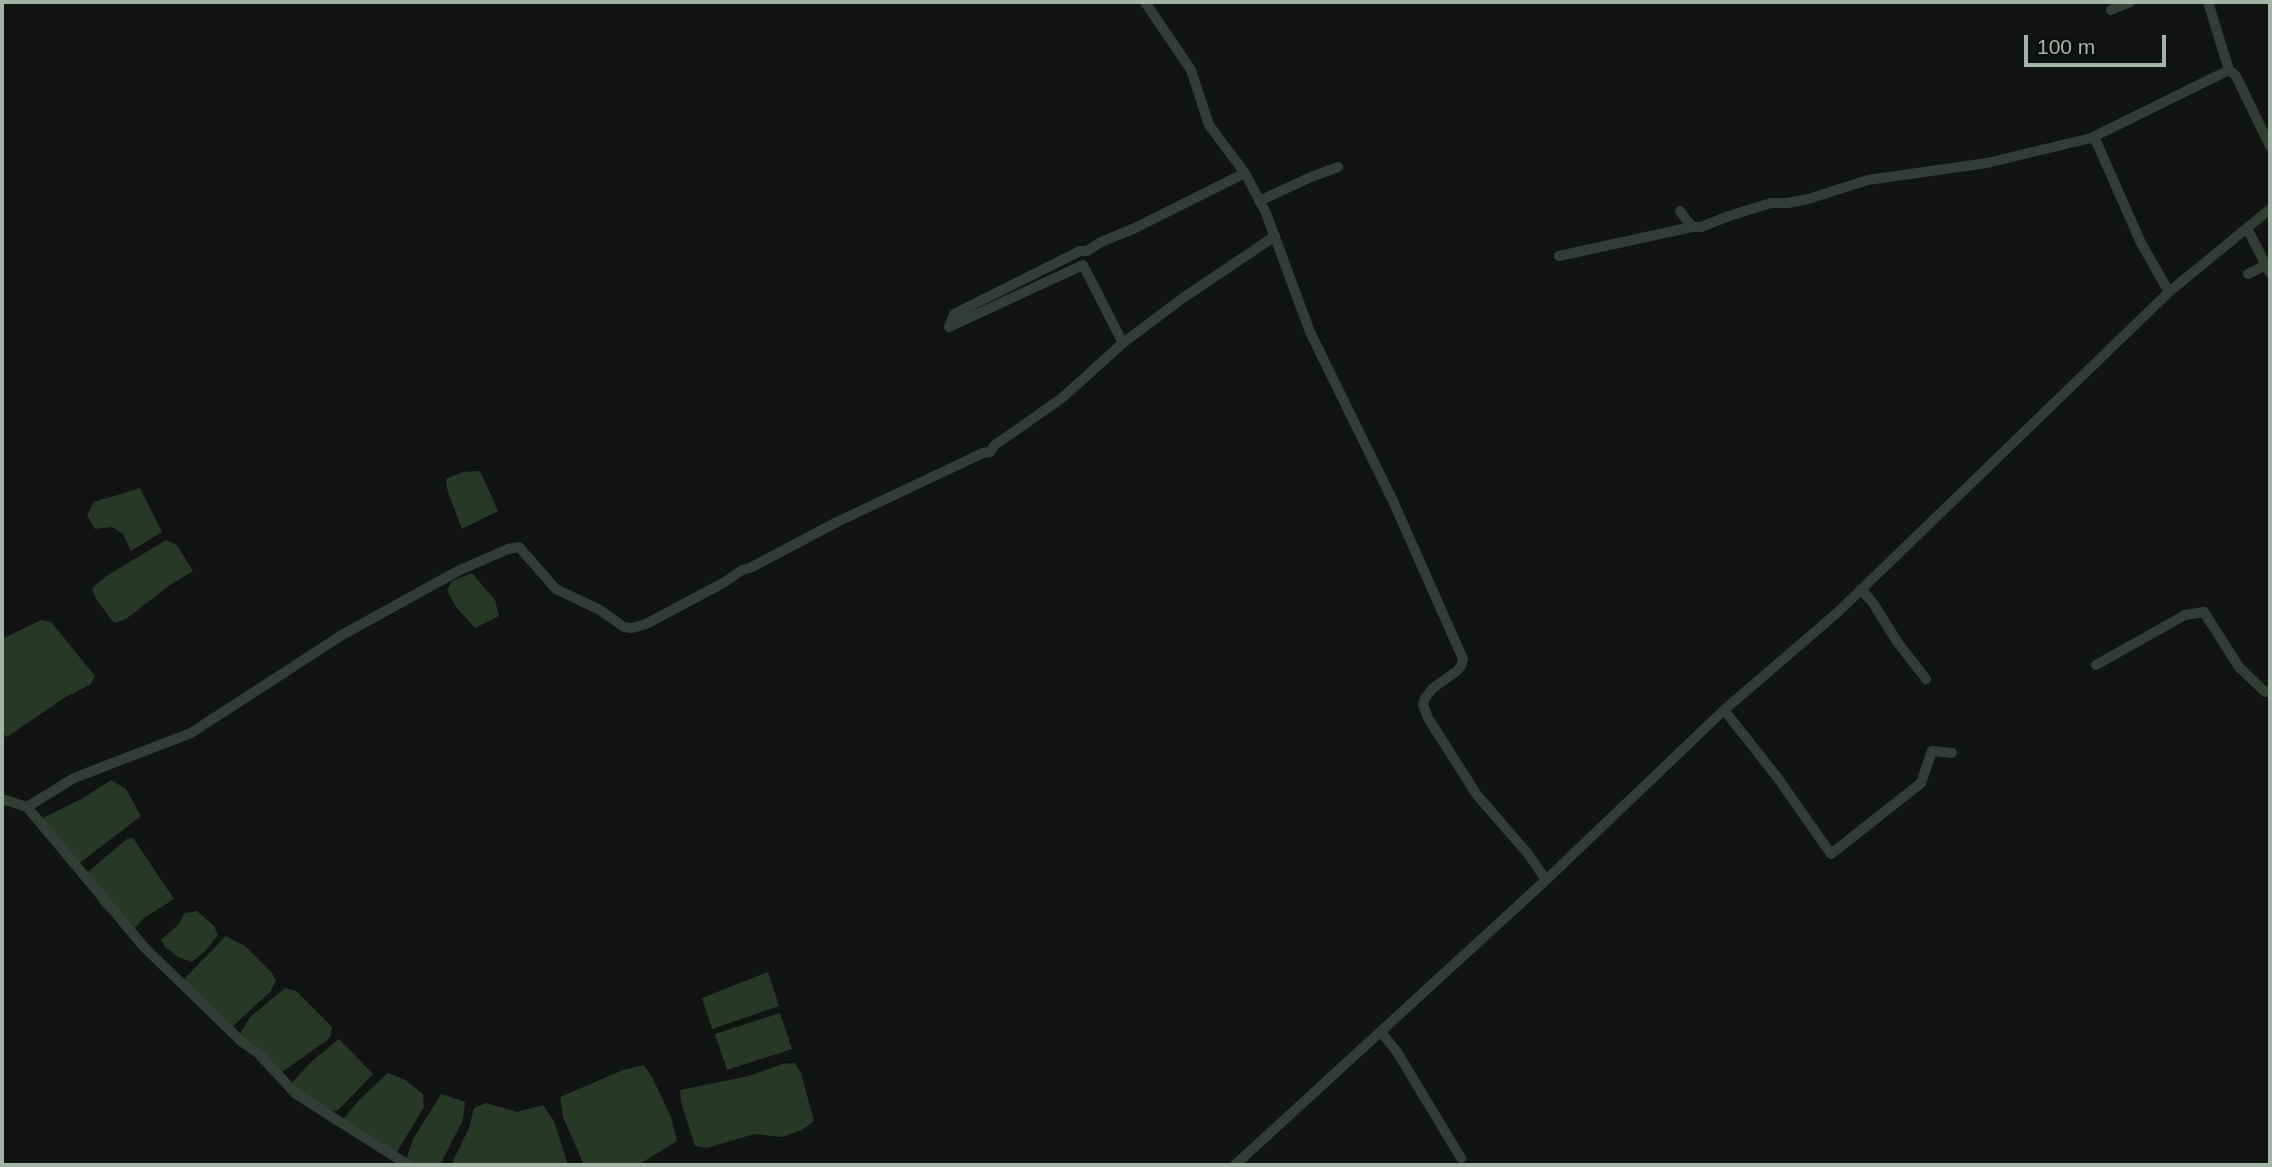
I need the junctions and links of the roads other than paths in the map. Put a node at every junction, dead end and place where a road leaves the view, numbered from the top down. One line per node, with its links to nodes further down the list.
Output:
1 (1145, 2): 9 (street)
2 (2130, 2): 4 (street)
3 (2208, 2): 5 (street)
4 (2111, 10)
5 (2229, 70): 6 (street); 7 (street)
6 (2091, 138): 13 (street); 19 (street)
7 (2270, 146)
8 (1338, 167): 10 (street)
9 (1245, 173): 10 (street); 20 (street)
10 (1259, 201): 15 (street)
11 (2270, 209): 14 (street)
12 (1680, 211): 13 (street)
13 (1692, 227): 16 (street)
14 (2247, 228): 17 (street); 19 (street)
15 (1275, 236): 20 (street); 29 (street)
16 (1559, 256)
17 (2268, 269): 18 (street)
18 (2248, 274)
19 (2169, 292): 21 (street)
20 (1123, 343): 28 (street)
21 (1861, 589): 23 (street); 25 (street)
22 (2096, 665): 24 (street)
23 (1926, 678)
24 (2269, 690)
25 (1724, 710): 26 (street); 29 (street)
26 (1952, 753)
27 (2, 799): 28 (street)
28 (27, 807): 32 (street)
29 (1546, 880): 30 (street)
30 (1381, 1032): 31 (street); 33 (street)
31 (1461, 1158)
32 (408, 1165)
33 (1235, 1165)

